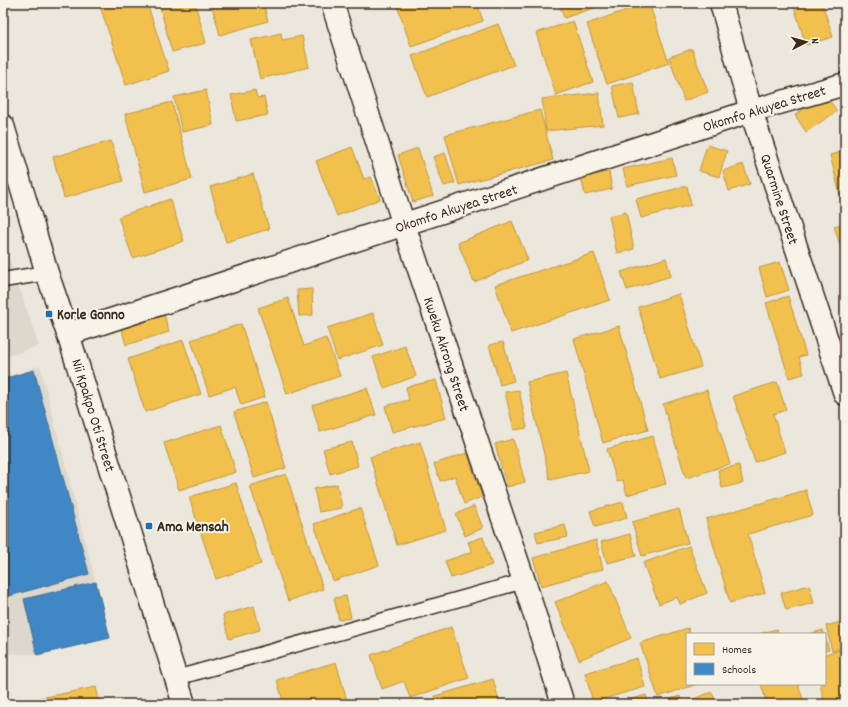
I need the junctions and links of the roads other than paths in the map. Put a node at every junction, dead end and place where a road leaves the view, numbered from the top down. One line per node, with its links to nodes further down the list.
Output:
1 (332, 3): 6 (street, Kweku Akrong Street)
2 (721, 3): 4 (street, Quarmine Street)
3 (845, 84): 4 (street, Okomfo Akuyea Street)
4 (751, 111): 6 (street, Okomfo Akuyea Street); 10 (street, Quarmine Street)
5 (3, 126): 7 (street, Nii Kpakpo Oti Street)
6 (404, 225): 9 (street, Okomfo Akuyea Street); 11 (street, Kweku Akrong Street)
7 (47, 273): 8 (lane); 9 (street, Nii Kpakpo Oti Street)
8 (3, 280)
9 (68, 334): 12 (street, Nii Kpakpo Oti Street)
10 (845, 394)
11 (524, 581): 12 (lane); 14 (street, Kweku Akrong Street)
12 (176, 678): 13 (street, Nii Kpakpo Oti Street)
13 (184, 704)
14 (563, 704)

